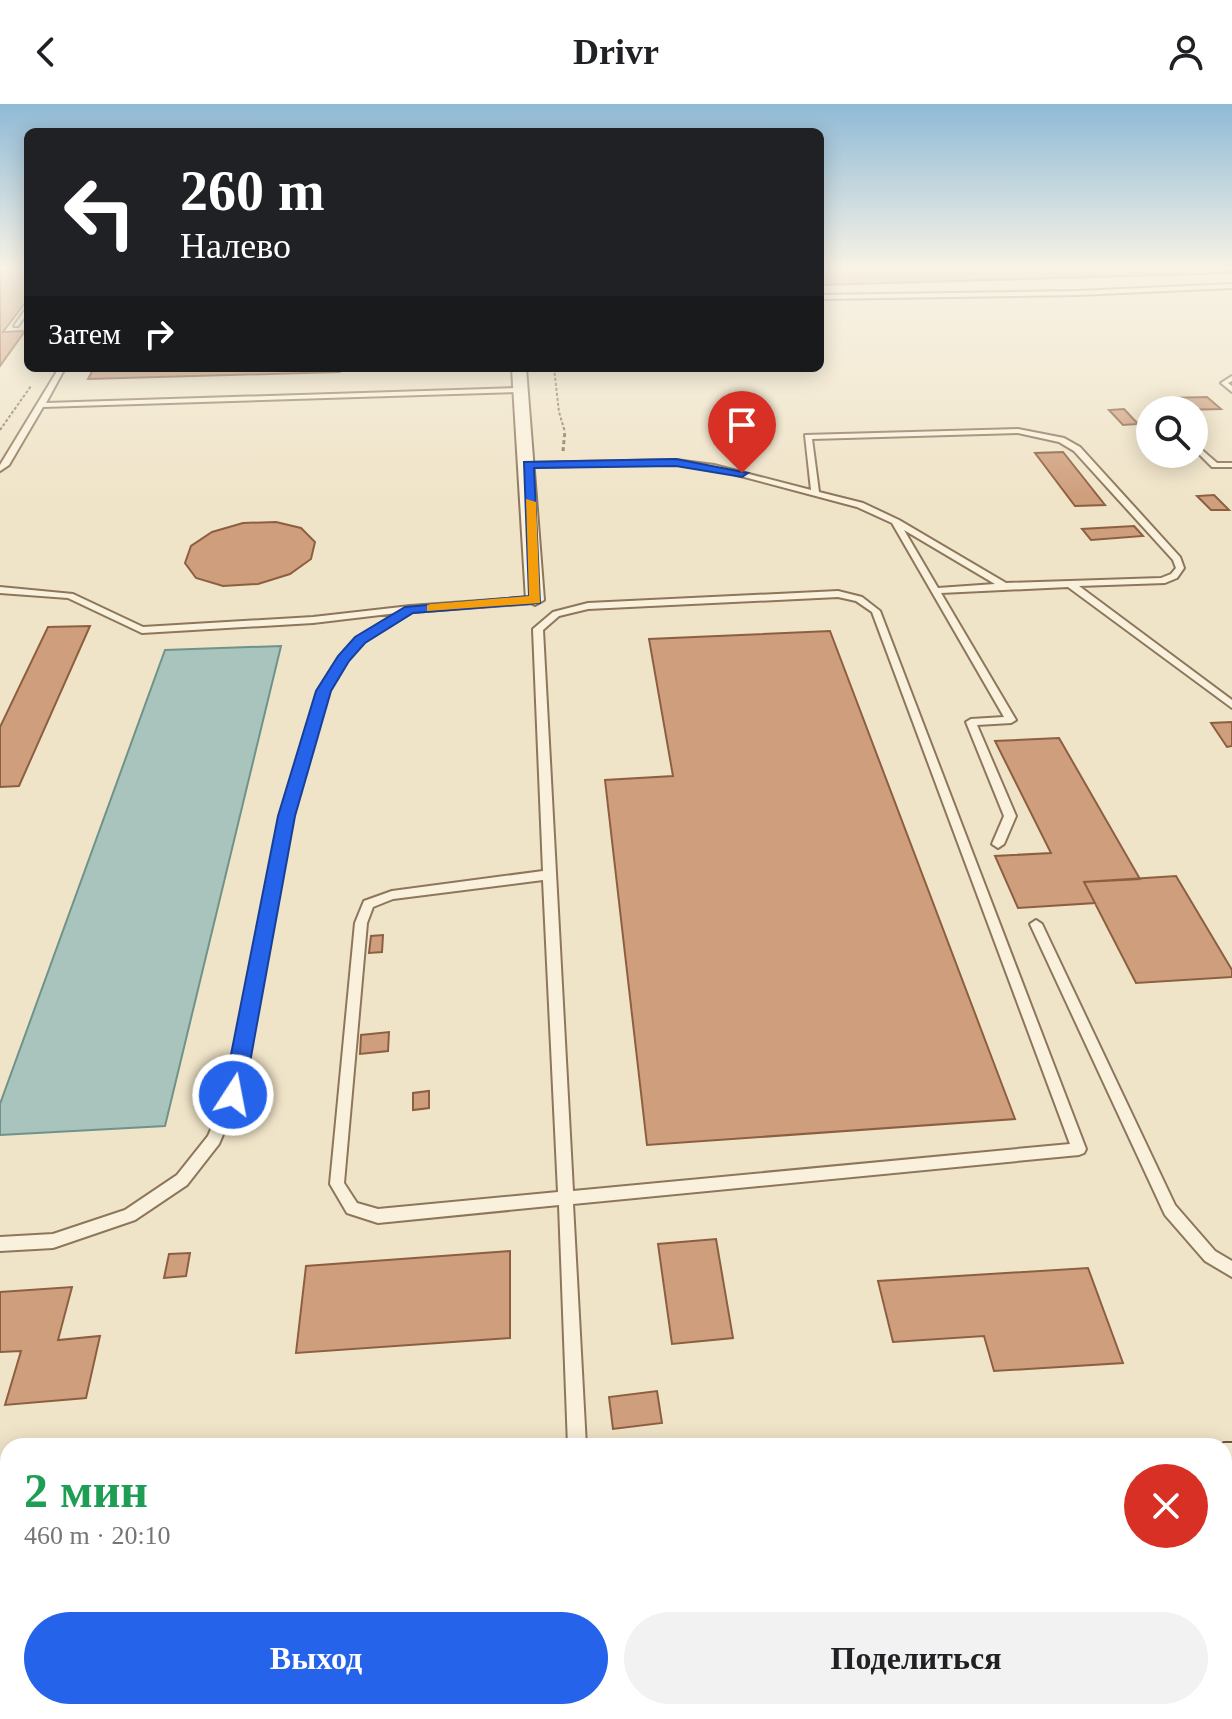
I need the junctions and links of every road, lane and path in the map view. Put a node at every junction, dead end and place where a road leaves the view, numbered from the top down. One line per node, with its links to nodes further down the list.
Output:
1 (60, 372): 7 (lane)
2 (519, 372): 5 (street)
3 (1232, 378): 6 (lane)
4 (35, 380): 8 (path)
5 (519, 390): 7 (lane); 10 (street)
6 (1232, 390)
7 (41, 405): 12 (lane)
8 (0, 430)
9 (1208, 458): 11 (lane)
10 (528, 465): 13 (lane); 19 (street)
11 (1232, 465)
12 (0, 469)
13 (815, 492): 14 (lane); 15 (lane)
14 (896, 522): 16 (lane); 18 (lane)
15 (1070, 584): 16 (lane); 21 (lane)
16 (1004, 586): 18 (lane)
17 (0, 590): 20 (lane)
18 (936, 591): 22 (lane)
19 (535, 600): 20 (lane)
20 (410, 609): 26 (lane)
21 (1232, 705)
22 (998, 844)
23 (546, 875): 25 (lane); 25 (lane); 25 (lane)
24 (1036, 924): 27 (lane)
25 (565, 1200): 28 (lane)
26 (0, 1244)
27 (1232, 1270)
28 (577, 1438)

